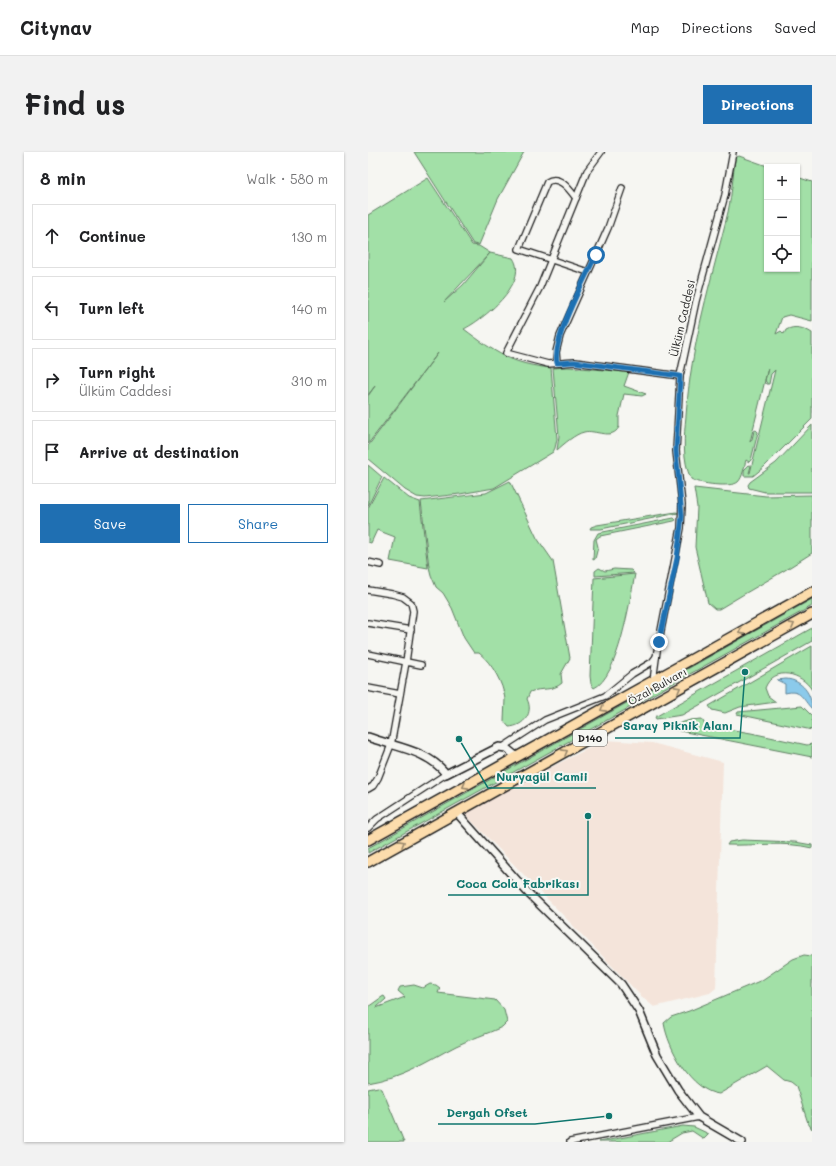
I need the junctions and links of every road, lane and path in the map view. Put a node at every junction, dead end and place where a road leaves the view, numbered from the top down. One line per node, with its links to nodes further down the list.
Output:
1 (601, 152): 4 (street)
2 (733, 152): 8 (street, Ülküm Caddesi)
3 (622, 188): 6 (street)
4 (576, 198): 5 (street); 5 (street)
5 (552, 260): 6 (street); 7 (street)
6 (588, 272): 7 (street)
7 (557, 363): 8 (street)
8 (680, 376): 17 (street, Ülküm Caddesi)
9 (368, 562): 10 (street)
10 (381, 565)
11 (368, 590): 15 (street)
12 (812, 592): 20 (highway, Özal Bulvarı / D140, one-way to 20)
13 (812, 614): 29 (highway, Özal Bulvarı / D140, one-way to 13)
14 (368, 623): 15 (street)
15 (411, 630): 18 (street)
16 (368, 654): 18 (street)
17 (656, 657): 20 (street, Ülküm Caddesi); 25 (street)
18 (406, 662): 19 (street); 22 (street)
19 (421, 665)
20 (653, 681): 26 (highway, Özal Bulvarı / D140, one-way to 26)
21 (368, 688): 22 (street)
22 (400, 694): 24 (street)
23 (368, 737): 24 (street)
24 (391, 745): 27 (street); 28 (street)
25 (503, 747): 26 (street); 27 (street)
26 (517, 757): 31 (highway, Özal Bulvarı / D140, one-way to 31)
27 (446, 774): 30 (street)
28 (369, 789)
29 (457, 813): 33 (highway, Özal Bulvarı / D140, one-way to 29); 34 (street)
30 (368, 828): 31 (street)
31 (379, 834): 32 (highway, Özal Bulvarı / D140)
32 (368, 840)
33 (368, 862)
34 (699, 1117): 35 (street); 36 (street)
35 (570, 1142)
36 (742, 1142)

